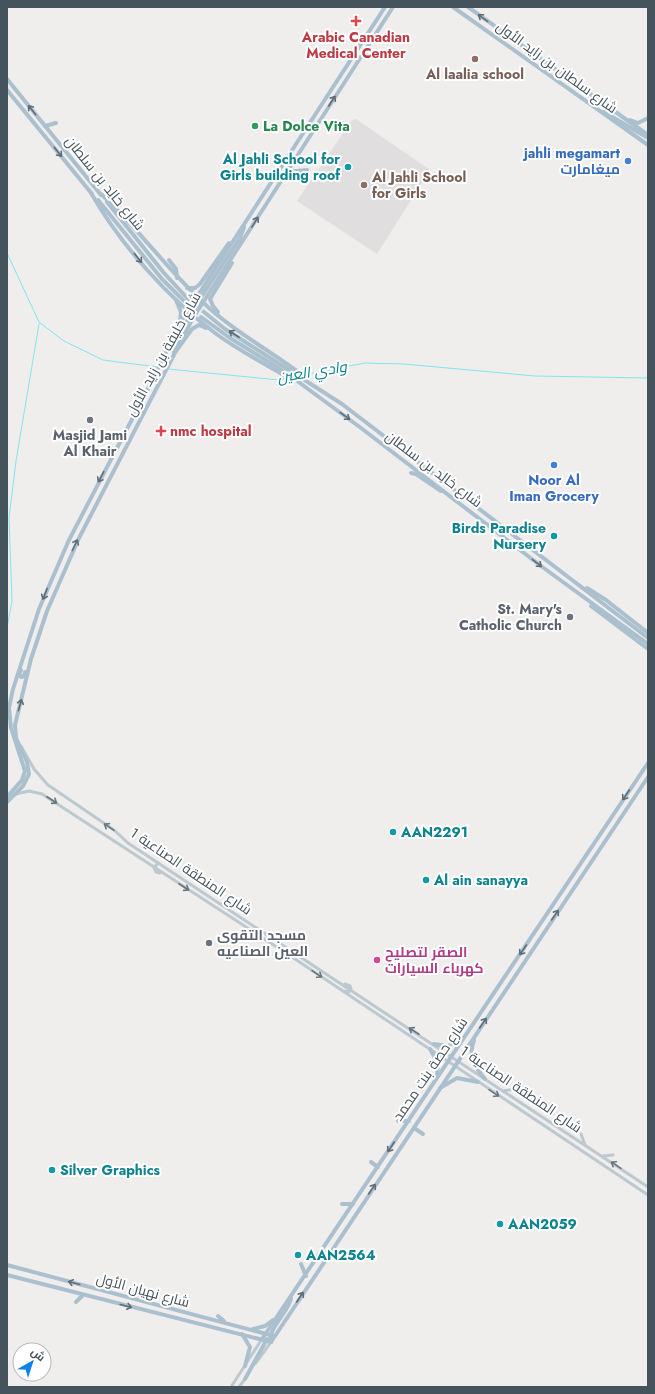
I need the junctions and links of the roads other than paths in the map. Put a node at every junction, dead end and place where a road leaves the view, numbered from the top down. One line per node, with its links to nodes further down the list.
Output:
1 (385, 7): 18 (main road, شارع خليفة بن زايد الأول)
2 (393, 7): 15 (main road, شارع خليفة بن زايد الأول, one-way to 2)
3 (454, 7): 7 (main road, شارع سلطان بن زايد الأول)
4 (468, 7): 8 (main road, شارع سلطان بن زايد الأول, one-way to 4)
5 (7, 79): 11 (main road, شارع خالِد بن سلطان, one-way to 5)
6 (7, 90): 16 (main road, شارع خالِد بن سلطان, one-way to 16)
7 (600, 112): 12 (main road); 13 (main road, شارع سلطان بن زايد الأول)
8 (617, 114): 9 (main road); 12 (main road, شارع سلطان بن زايد الأول)
9 (648, 118)
10 (56, 123): 11 (main road)
11 (45, 126): 17 (main road, شارع خالِد بن سلطان)
12 (648, 136): 13 (main road)
13 (646, 144)
14 (307, 170): 15 (main road)
15 (286, 172): 20 (main road, شارع خليفة بن زايد الأول, one-way to 15)
16 (91, 192): 17 (main road, شارع خالِد بن سلطان); 24 (main road, one-way to 24)
17 (101, 194): 22 (main road)
18 (245, 221): 19 (main road, شارع خليفة بن زايد الأول); 25 (main road)
19 (236, 235): 23 (main road); 25 (main road, شارع خليفة بن زايد الأول)
20 (236, 253): 25 (main road, شارع خليفة بن زايد الأول); 28 (main road)
21 (169, 260): 22 (main road)
22 (177, 278): 23 (main road)
23 (187, 288): 25 (main road)
24 (173, 296): 26 (main road); 27 (main road)
25 (200, 299): 26 (main road, شارع خليفة بن زايد الأول); 26 (main road, شارع خليفة بن زايد الأول); 28 (main road)
26 (192, 313): 27 (main road, شارع خليفة بن زايد الأول); 29 (main road); 31 (main road)
27 (180, 323): 42 (main road, شارع خليفة بن زايد الأول, one-way to 42)
28 (245, 335): 30 (main road)
29 (233, 346): 31 (main road); 32 (main road)
30 (267, 352): 32 (main road, شارع خالِد بن سلطان, one-way to 32); 35 (main road, شارع خالِد بن سلطان)
31 (173, 353): 40 (main road, شارع خليفة بن زايد الأول, one-way to 31)
32 (262, 360): 34 (main road, شارع خالِد بن سلطان, one-way to 34)
33 (411, 473): 34 (main road)
34 (449, 494): 36 (main road, شارع خالِد بن سلطان, one-way to 36)
35 (578, 584): 37 (main road); 38 (main road, شارع خالِد بن سلطان)
36 (573, 589): 39 (main road, شارع خالِد بن سلطان); 41 (main road)
37 (648, 633)
38 (648, 638)
39 (648, 644)
40 (35, 646): 42 (main road); 43 (main road, شارع خليفة بن زايد الأول, one-way to 40)
41 (648, 648)
42 (25, 650): 47 (main road, شارع خليفة بن زايد الأول)
43 (18, 742): 46 (main road, شارع خليفة بن زايد الأول); 49 (street, شارع المنطقة الصناعية 1, one-way to 43)
44 (648, 763): 54 (main road, شارع حصة بنت محمد, one-way to 54)
45 (648, 777): 53 (main road, شارع حصة بنت محمد, one-way to 45)
46 (16, 794): 48 (main road, شارع خليفة بن زايد الأول); 50 (street, شارع المنطقة الصناعية 1, one-way to 50)
47 (7, 797)
48 (7, 802)
49 (158, 863): 50 (street); 51 (street, شارع المنطقة الصناعية 1)
50 (154, 867): 52 (street, شارع المنطقة الصناعية 1, one-way to 52)
51 (351, 990): 52 (street); 55 (street, شارع المنطقة الصناعية 1, one-way to 51)
52 (342, 991): 56 (street, شارع المنطقة الصناعية 1)
53 (476, 1034): 58 (main road, شارع حصة بنت محمد); 62 (main road)
54 (464, 1038): 55 (main road); 57 (main road, شارع حصة بنت محمد)
55 (434, 1044): 57 (street, شارع المنطقة الصناعية 1)
56 (430, 1049): 59 (street, شارع المنطقة الصناعية 1); 61 (main road)
57 (452, 1056): 58 (street, شارع المنطقة الصناعية 1); 59 (main road, شارع حصة بنت محمد)
58 (458, 1060): 60 (main road, شارع حصة بنت محمد); 62 (street, شارع المنطقة الصناعية 1)
59 (448, 1062): 60 (street, شارع المنطقة الصناعية 1); 61 (main road, شارع حصة بنت محمد)
60 (454, 1066): 63 (street, شارع المنطقة الصناعية 1); 65 (main road, شارع حصة بنت محمد)
61 (437, 1078): 68 (main road, شارع حصة بنت محمد)
62 (485, 1078): 66 (street, شارع المنطقة الصناعية 1)
63 (478, 1082): 65 (main road); 78 (street, شارع المنطقة الصناعية 1, one-way to 78)
64 (515, 1089): 66 (street)
65 (438, 1090): 69 (main road, شارع حصة بنت محمد)
66 (503, 1091): 72 (street, شارع المنطقة الصناعية 1)
67 (398, 1121): 68 (main road)
68 (409, 1121): 76 (main road, شارع حصة بنت محمد, one-way to 76)
69 (414, 1128): 70 (main road); 93 (main road, شارع حصة بنت محمد, one-way to 69)
70 (423, 1134)
71 (582, 1134): 72 (street)
72 (584, 1144): 74 (street, شارع المنطقة الصناعية 1)
73 (613, 1155): 74 (street)
74 (603, 1157): 77 (street, شارع المنطقة الصناعية 1, one-way to 74)
75 (371, 1162): 76 (main road)
76 (378, 1167): 80 (main road, شارع حصة بنت محمد)
77 (648, 1187)
78 (648, 1195)
79 (342, 1204): 80 (main road)
80 (353, 1204): 84 (main road, شارع حصة بنت محمد)
81 (301, 1264): 84 (main road)
82 (7, 1265): 90 (main road, شارع نهيان الأول, one-way to 82)
83 (7, 1275): 85 (main road, شارع نهيان الأول)
84 (306, 1276): 86 (main road, شارع حصة بنت محمد)
85 (83, 1295): 87 (main road); 92 (main road, شارع نهيان الأول, one-way to 92)
86 (291, 1296): 88 (main road, شارع حصة بنت محمد); 93 (main road)
87 (76, 1302)
88 (278, 1315): 91 (main road); 93 (main road, شارع حصة بنت محمد)
89 (218, 1316): 90 (main road)
90 (226, 1323): 91 (main road, شارع نهيان الأول)
91 (251, 1329): 93 (main road, شارع نهيان الأول)
92 (241, 1334): 94 (main road, شارع نهيان الأول); 95 (main road)
93 (270, 1335): 94 (main road, شارع حصة بنت محمد); 94 (main road)
94 (267, 1340): 95 (street, شارع حصة بنت محمد); 96 (main road)
95 (245, 1366): 97 (street, شارع حصة بنت محمد)
96 (245, 1379): 98 (street)
97 (231, 1387)
98 (239, 1387)

